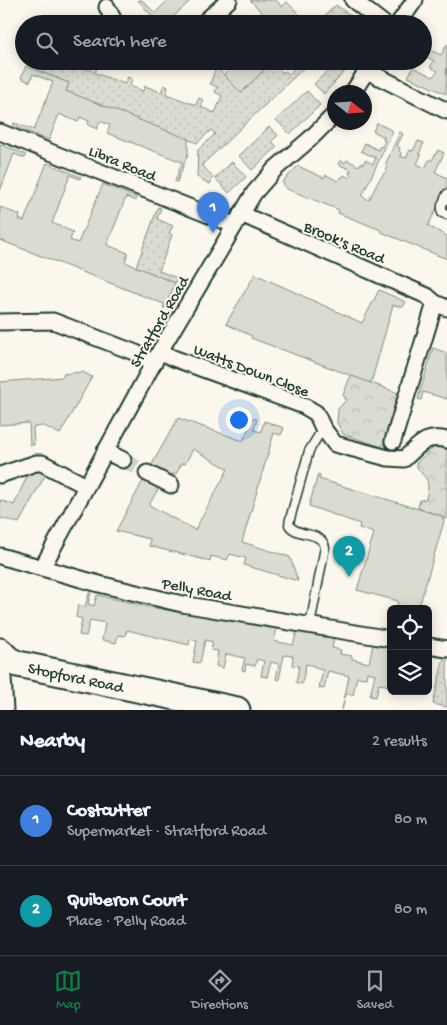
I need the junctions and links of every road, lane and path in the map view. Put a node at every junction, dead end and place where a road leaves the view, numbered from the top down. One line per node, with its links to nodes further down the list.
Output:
1 (229, 0): 6 (street)
2 (353, 0): 7 (street)
3 (415, 0): 8 (street)
4 (107, 3): 5 (street)
5 (112, 15)
6 (212, 15)
7 (372, 15)
8 (404, 15)
9 (367, 70): 11 (street)
10 (376, 70): 12 (street)
11 (357, 85)
12 (447, 111)
13 (327, 122): 17 (street, Stratford Road)
14 (0, 132): 17 (street, Libra Road)
15 (447, 194): 16 (lane)
16 (447, 215)
17 (237, 219): 18 (street, Brook's Road); 20 (street, Stratford Road)
18 (441, 305): 23 (street, Brook's Road)
19 (0, 322): 20 (street, Watts Down Close)
20 (157, 357): 21 (street, Watts Down Close); 24 (street, Stratford Road)
21 (323, 428): 22 (street, Watts Down Close); 32 (lane)
22 (447, 440)
23 (393, 441)
24 (105, 451): 25 (street); 29 (street, Stratford Road)
25 (123, 460)
26 (148, 473): 28 (street)
27 (0, 475): 29 (street)
28 (171, 485)
29 (86, 486): 31 (street, Stratford Road)
30 (0, 556): 31 (street, Pelly Road)
31 (42, 568): 32 (street, Pelly Road)
32 (310, 625): 33 (street, Pelly Road)
33 (387, 638)
34 (432, 646): 35 (street)
35 (447, 648)
36 (4, 654): 37 (street); 38 (main road, Stopford Road)
37 (5, 710)
38 (236, 710)

